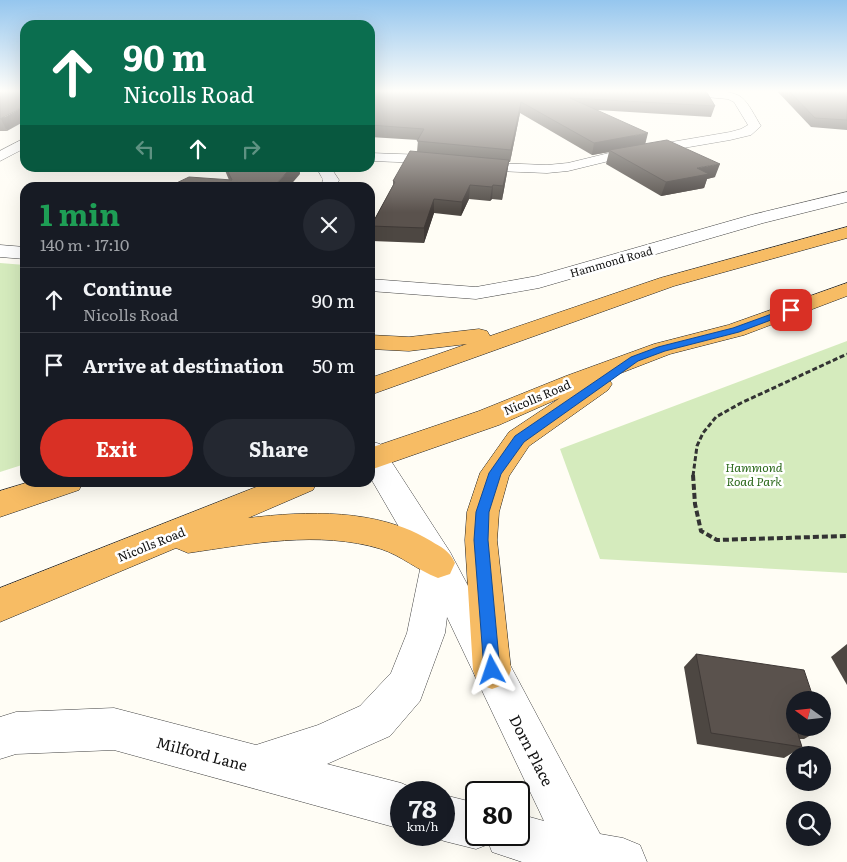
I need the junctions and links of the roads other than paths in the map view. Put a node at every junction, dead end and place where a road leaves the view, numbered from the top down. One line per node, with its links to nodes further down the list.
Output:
1 (747, 131): 4 (street)
2 (20, 145): 3 (street)
3 (0, 157)
4 (375, 157)
5 (847, 198): 9 (street, Hammond Road)
6 (847, 232): 11 (highway)
7 (0, 251): 8 (street)
8 (20, 253)
9 (375, 286)
10 (847, 289): 13 (highway, Nicolls Road)
11 (542, 326): 12 (highway); 14 (highway)
12 (375, 342)
13 (635, 359): 15 (highway, Nicolls Road); 24 (highway)
14 (375, 384)
15 (375, 455)
16 (375, 462): 22 (street, Dorn Place)
17 (39, 487): 20 (highway)
18 (53, 487): 20 (highway)
19 (289, 487): 21 (highway, Nicolls Road)
20 (4, 503)
21 (156, 543): 22 (highway); 23 (highway, Nicolls Road)
22 (438, 563): 24 (street, Dorn Place); 26 (street)
23 (0, 605)
24 (492, 670): 29 (street, Dorn Place)
25 (0, 738): 26 (street, Milford Lane)
26 (257, 767): 27 (street, Milford Lane)
27 (390, 803)
28 (530, 840): 29 (street)
29 (604, 859)

